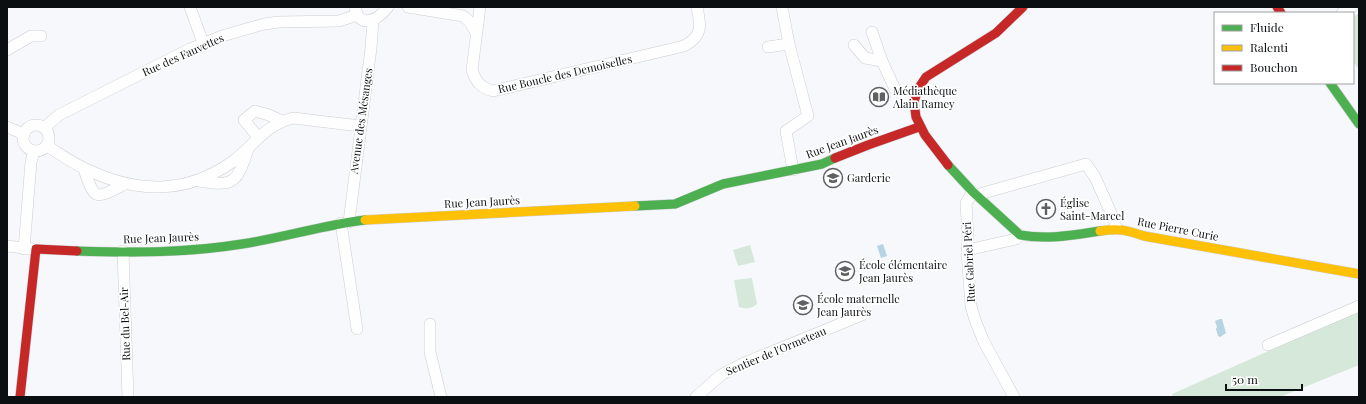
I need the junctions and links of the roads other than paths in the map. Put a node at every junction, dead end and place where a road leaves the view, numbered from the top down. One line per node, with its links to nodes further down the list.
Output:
1 (190, 7): 15 (street)
2 (388, 7): 11 (street)
3 (408, 7): 10 (street)
4 (476, 7): 10 (street)
5 (480, 7): 13 (street, Rue Boucle des Demoiselles)
6 (697, 7): 13 (street, Rue Boucle des Demoiselles)
7 (782, 7): 16 (street)
8 (1023, 7): 22 (street)
9 (356, 11): 11 (street); 15 (street, Rue des Fauvettes)
10 (463, 16): 13 (street)
11 (373, 20): 25 (street, Avenue des Mésanges)
12 (872, 32): 20 (street)
13 (476, 33)
14 (41, 36): 19 (street)
15 (203, 43): 28 (street, Rue des Fauvettes)
16 (788, 44): 18 (street); 35 (street)
17 (854, 45): 20 (street)
18 (768, 47)
19 (7, 50)
20 (882, 61): 22 (street)
21 (1331, 84): 24 (street)
22 (913, 102): 27 (street)
23 (282, 121): 25 (street); 30 (street); 30 (street)
24 (1359, 124)
25 (360, 126): 39 (street, Avenue des Mésanges)
26 (7, 127): 29 (street)
27 (919, 127): 35 (street, Rue Jean Jaurès); 38 (street)
28 (44, 128): 29 (street); 31 (street)
29 (24, 134): 33 (street)
30 (258, 137): 32 (street)
31 (47, 146): 33 (street); 34 (street)
32 (248, 148): 36 (street); 36 (street)
33 (34, 151): 43 (street)
34 (84, 168): 37 (street); 37 (street)
35 (793, 170): 39 (street, Rue Jean Jaurès)
36 (198, 180): 37 (street)
37 (125, 184)
38 (975, 193): 40 (street); 41 (street); 46 (street, Rue Gabriel Péri)
39 (345, 222): 45 (street, Rue Jean Jaurès); 51 (street, Avenue des Mésanges)
40 (1116, 229): 41 (street, Rue Pierre Curie); 47 (street, Rue Pierre Curie)
41 (1020, 235): 46 (street)
42 (7, 246): 43 (street)
43 (24, 249): 44 (street)
44 (36, 249): 45 (street, Rue Jean Jaurès); 53 (street)
45 (123, 251): 54 (street, Rue du Bel-Air)
46 (967, 252): 57 (street, Rue Gabriel Péri)
47 (1359, 274)
48 (1359, 306): 52 (street)
49 (862, 315): 56 (street, Sentier de l'Ormeteau)
50 (430, 324): 55 (street)
51 (357, 329)
52 (1268, 345)
53 (20, 397)
54 (128, 397)
55 (441, 397)
56 (696, 397)
57 (1014, 397)

